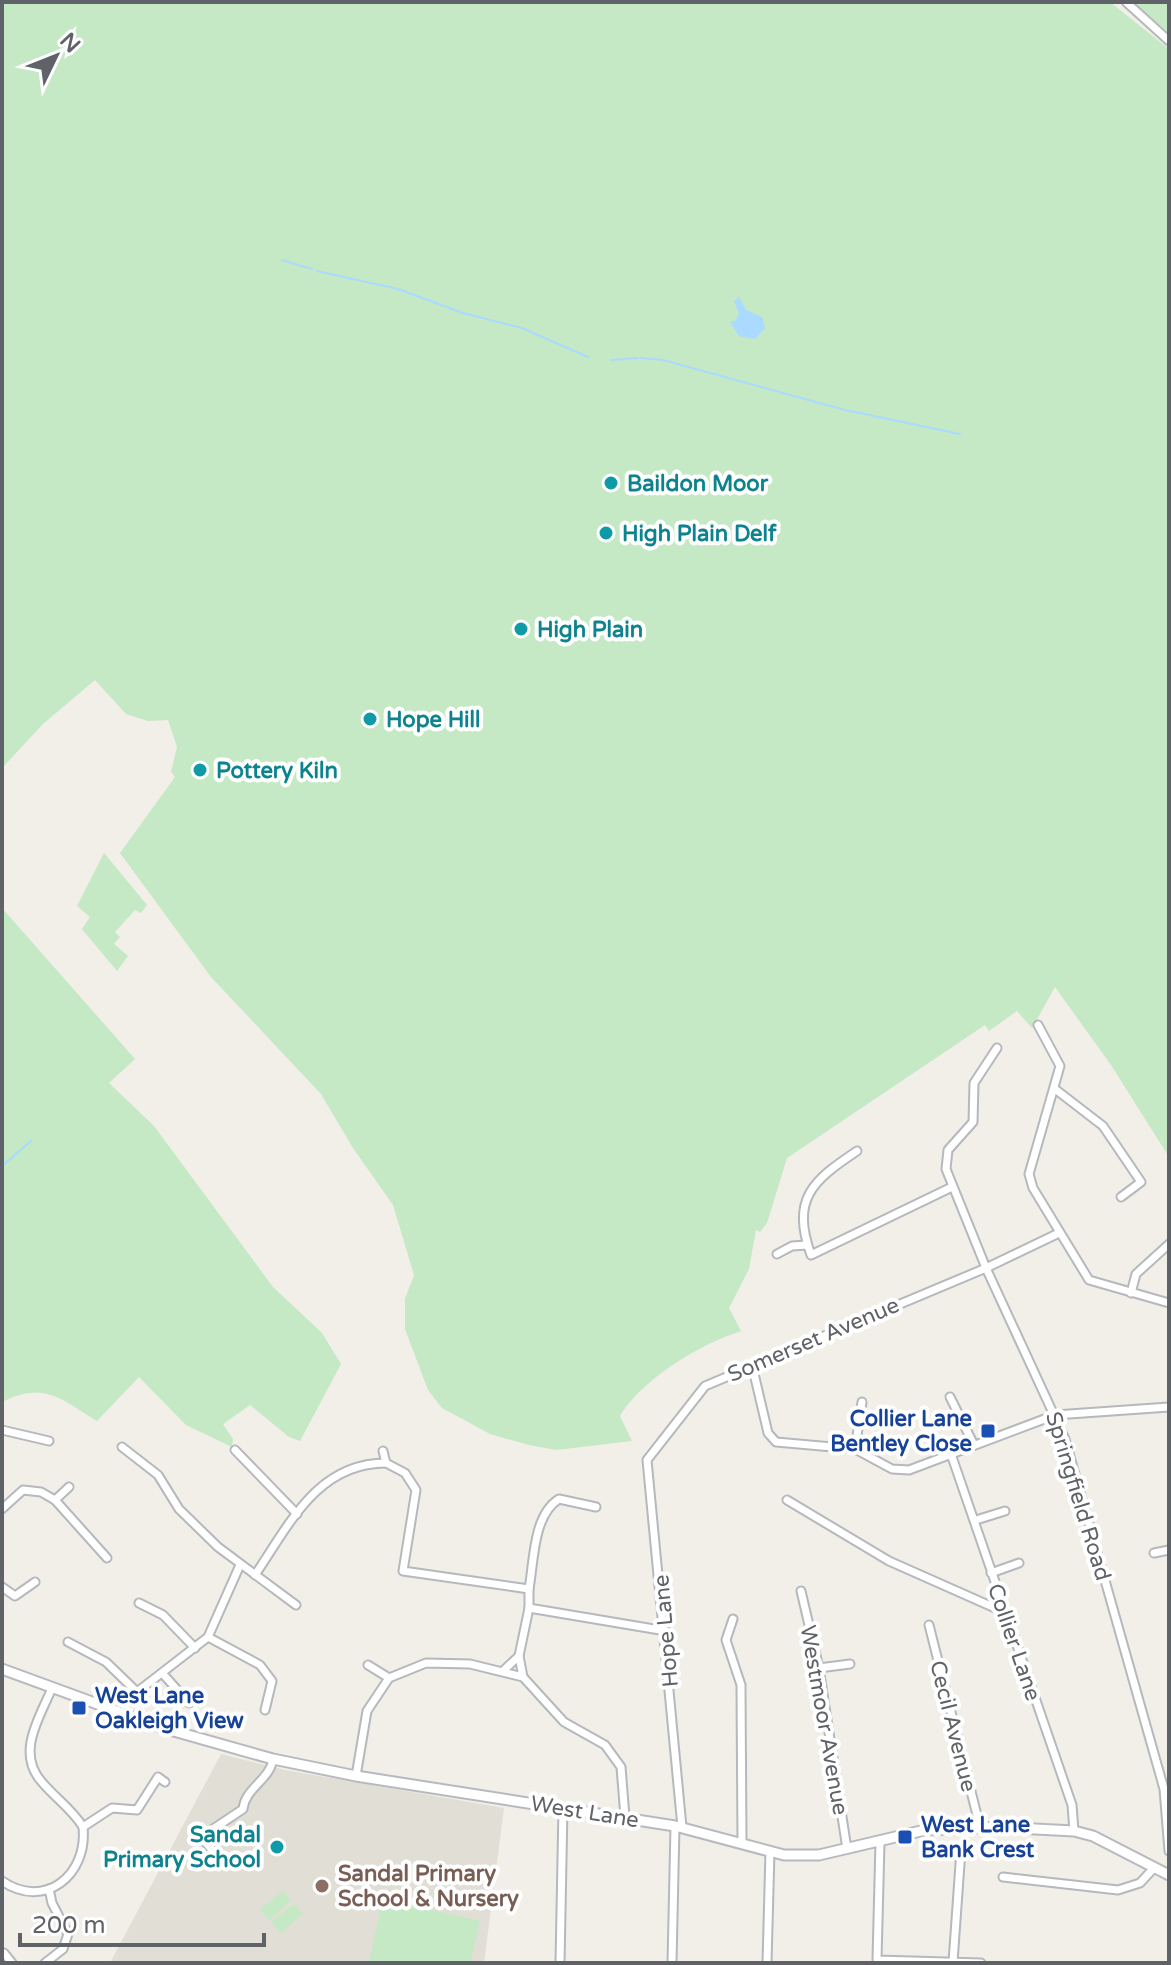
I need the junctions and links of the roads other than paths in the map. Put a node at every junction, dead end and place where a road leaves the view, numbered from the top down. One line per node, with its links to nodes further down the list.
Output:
1 (1126, 2): 2 (street)
2 (1169, 41)
3 (1038, 1025): 5 (street)
4 (997, 1048): 7 (street, Springfield Road)
5 (1055, 1089): 8 (street); 9 (street)
6 (857, 1151): 11 (street)
7 (952, 1187): 11 (street); 13 (street, Springfield Road)
8 (1121, 1197)
9 (1059, 1233): 13 (street, Somerset Avenue); 14 (street)
10 (1169, 1244): 14 (street)
11 (807, 1245): 12 (street)
12 (777, 1254)
13 (986, 1268): 16 (street, Somerset Avenue); 20 (street, Springfield Road)
14 (1131, 1293): 15 (street)
15 (1169, 1303)
16 (752, 1365): 23 (street, Somerset Avenue); 26 (street)
17 (950, 1397): 24 (street)
18 (862, 1402): 26 (street)
19 (1169, 1407): 20 (street)
20 (1055, 1415): 24 (street); 88 (street, Springfield Road)
21 (2, 1430): 22 (street)
22 (49, 1441)
23 (663, 1441): 56 (street, Hope Lane)
24 (974, 1445): 29 (street)
25 (122, 1447): 43 (street)
26 (855, 1449): 29 (street)
27 (235, 1450): 37 (street)
28 (383, 1451): 30 (street)
29 (951, 1454): 38 (street, Collier Lane)
30 (386, 1463): 37 (street); 48 (street)
31 (69, 1487): 32 (street)
32 (55, 1500): 35 (street); 41 (street)
33 (787, 1500): 53 (street)
34 (596, 1507): 48 (street)
35 (2, 1509)
36 (1005, 1511): 38 (street)
37 (297, 1514): 45 (street)
38 (976, 1520): 44 (street, Collier Lane)
39 (1169, 1550): 40 (street)
40 (1154, 1553)
41 (107, 1558)
42 (1019, 1563): 44 (street)
43 (240, 1565): 45 (street); 57 (street)
44 (991, 1573): 53 (street, Collier Lane)
45 (255, 1575): 51 (street)
46 (35, 1582): 47 (street)
47 (2, 1587)
48 (529, 1589): 52 (street)
49 (801, 1591): 63 (street, Westmoor Avenue)
50 (139, 1603): 59 (street)
51 (296, 1605)
52 (529, 1608): 56 (street); 60 (street)
53 (1004, 1612): 82 (street, Collier Lane)
54 (733, 1619): 84 (street)
55 (929, 1625): 81 (street, Cecil Avenue)
56 (666, 1631): 80 (street, Hope Lane)
57 (208, 1637): 59 (street); 72 (street)
58 (68, 1642): 70 (street)
59 (195, 1648): 66 (street)
60 (519, 1656): 65 (street); 67 (street)
61 (850, 1664): 63 (street)
62 (368, 1665): 68 (street)
63 (819, 1668): 85 (street, Westmoor Avenue)
64 (2, 1669): 69 (street, West Lane)
65 (504, 1670): 67 (street); 68 (street)
66 (163, 1674): 70 (street); 71 (street)
67 (523, 1677): 78 (street)
68 (389, 1678): 75 (street)
69 (52, 1688): 73 (street, West Lane); 79 (street)
70 (137, 1692): 73 (street)
71 (189, 1703)
72 (265, 1710)
73 (123, 1714): 74 (street, West Lane)
74 (273, 1759): 75 (street, West Lane); 89 (street)
75 (356, 1776): 77 (street, West Lane)
76 (165, 1782): 79 (street)
77 (563, 1807): 78 (street, West Lane); 99 (street)
78 (625, 1817): 80 (street, West Lane)
79 (83, 1827): 94 (street)
80 (678, 1827): 84 (street, West Lane); 100 (street, Hope Lane)
81 (980, 1827): 82 (street, West Lane); 83 (street, West Lane)
82 (1074, 1831): 90 (street, West Lane)
83 (880, 1842): 85 (street, West Lane); 96 (street)
84 (742, 1843): 87 (street, West Lane)
85 (847, 1849): 87 (street, West Lane)
86 (961, 1850): 96 (street)
87 (770, 1851): 101 (street)
88 (1169, 1851)
89 (219, 1858)
90 (1153, 1869): 91 (street, West Lane); 92 (street)
91 (1169, 1875)
92 (1003, 1877)
93 (2, 1881): 94 (street)
94 (49, 1889): 98 (street)
95 (4, 1953): 97 (street)
96 (953, 1962): 102 (street)
97 (12, 1963)
98 (45, 1963)
99 (560, 1963)
100 (672, 1963)
101 (767, 1963)
102 (981, 1963)

